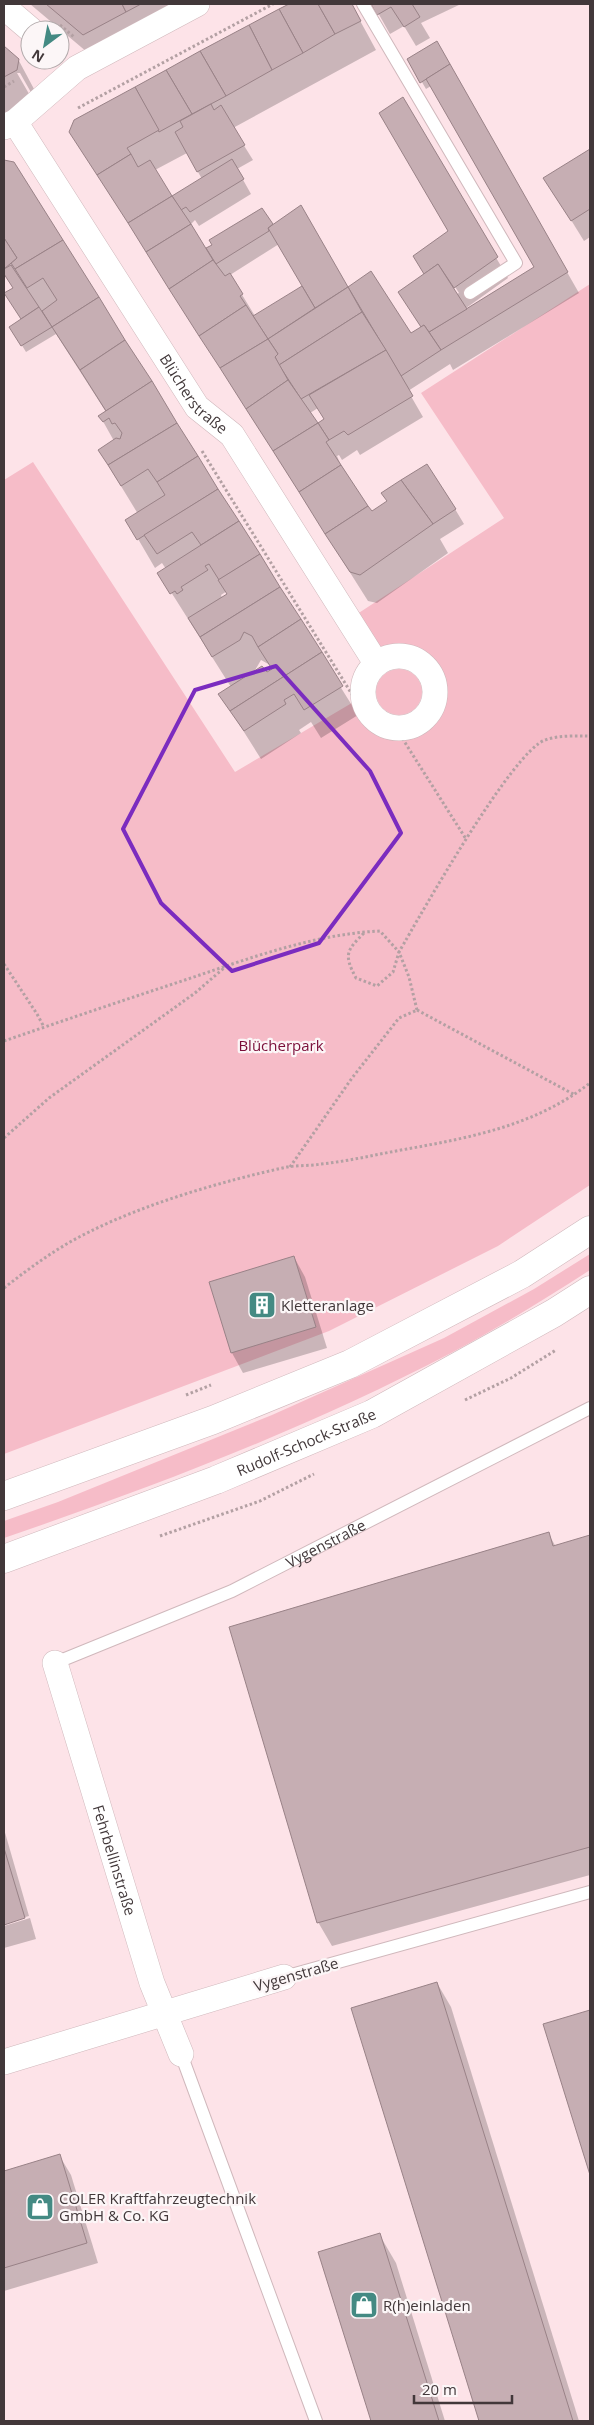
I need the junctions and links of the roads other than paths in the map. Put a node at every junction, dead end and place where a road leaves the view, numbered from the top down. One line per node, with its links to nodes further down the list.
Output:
1 (197, 4): 5 (street)
2 (363, 4): 8 (lane)
3 (4, 7): 4 (street)
4 (20, 21)
5 (70, 60)
6 (60, 70): 7 (street)
7 (10, 124): 9 (street, Blücherstraße)
8 (470, 293)
9 (376, 663): 9 (street)
10 (590, 1230): 13 (main road)
11 (590, 1290): 14 (main road, Rudolf-Schock-Straße)
12 (590, 1408): 15 (lane, Vygenstraße)
13 (4, 1496)
14 (4, 1559)
15 (55, 1663): 18 (street, Fehrbellinstraße)
16 (590, 1892): 17 (lane, Vygenstraße)
17 (284, 1977): 18 (street, Vygenstraße)
18 (165, 2014): 19 (street, Fehrbellinstraße); 20 (street, Vygenstraße)
19 (181, 2054): 21 (lane)
20 (4, 2062)
21 (316, 2421)

